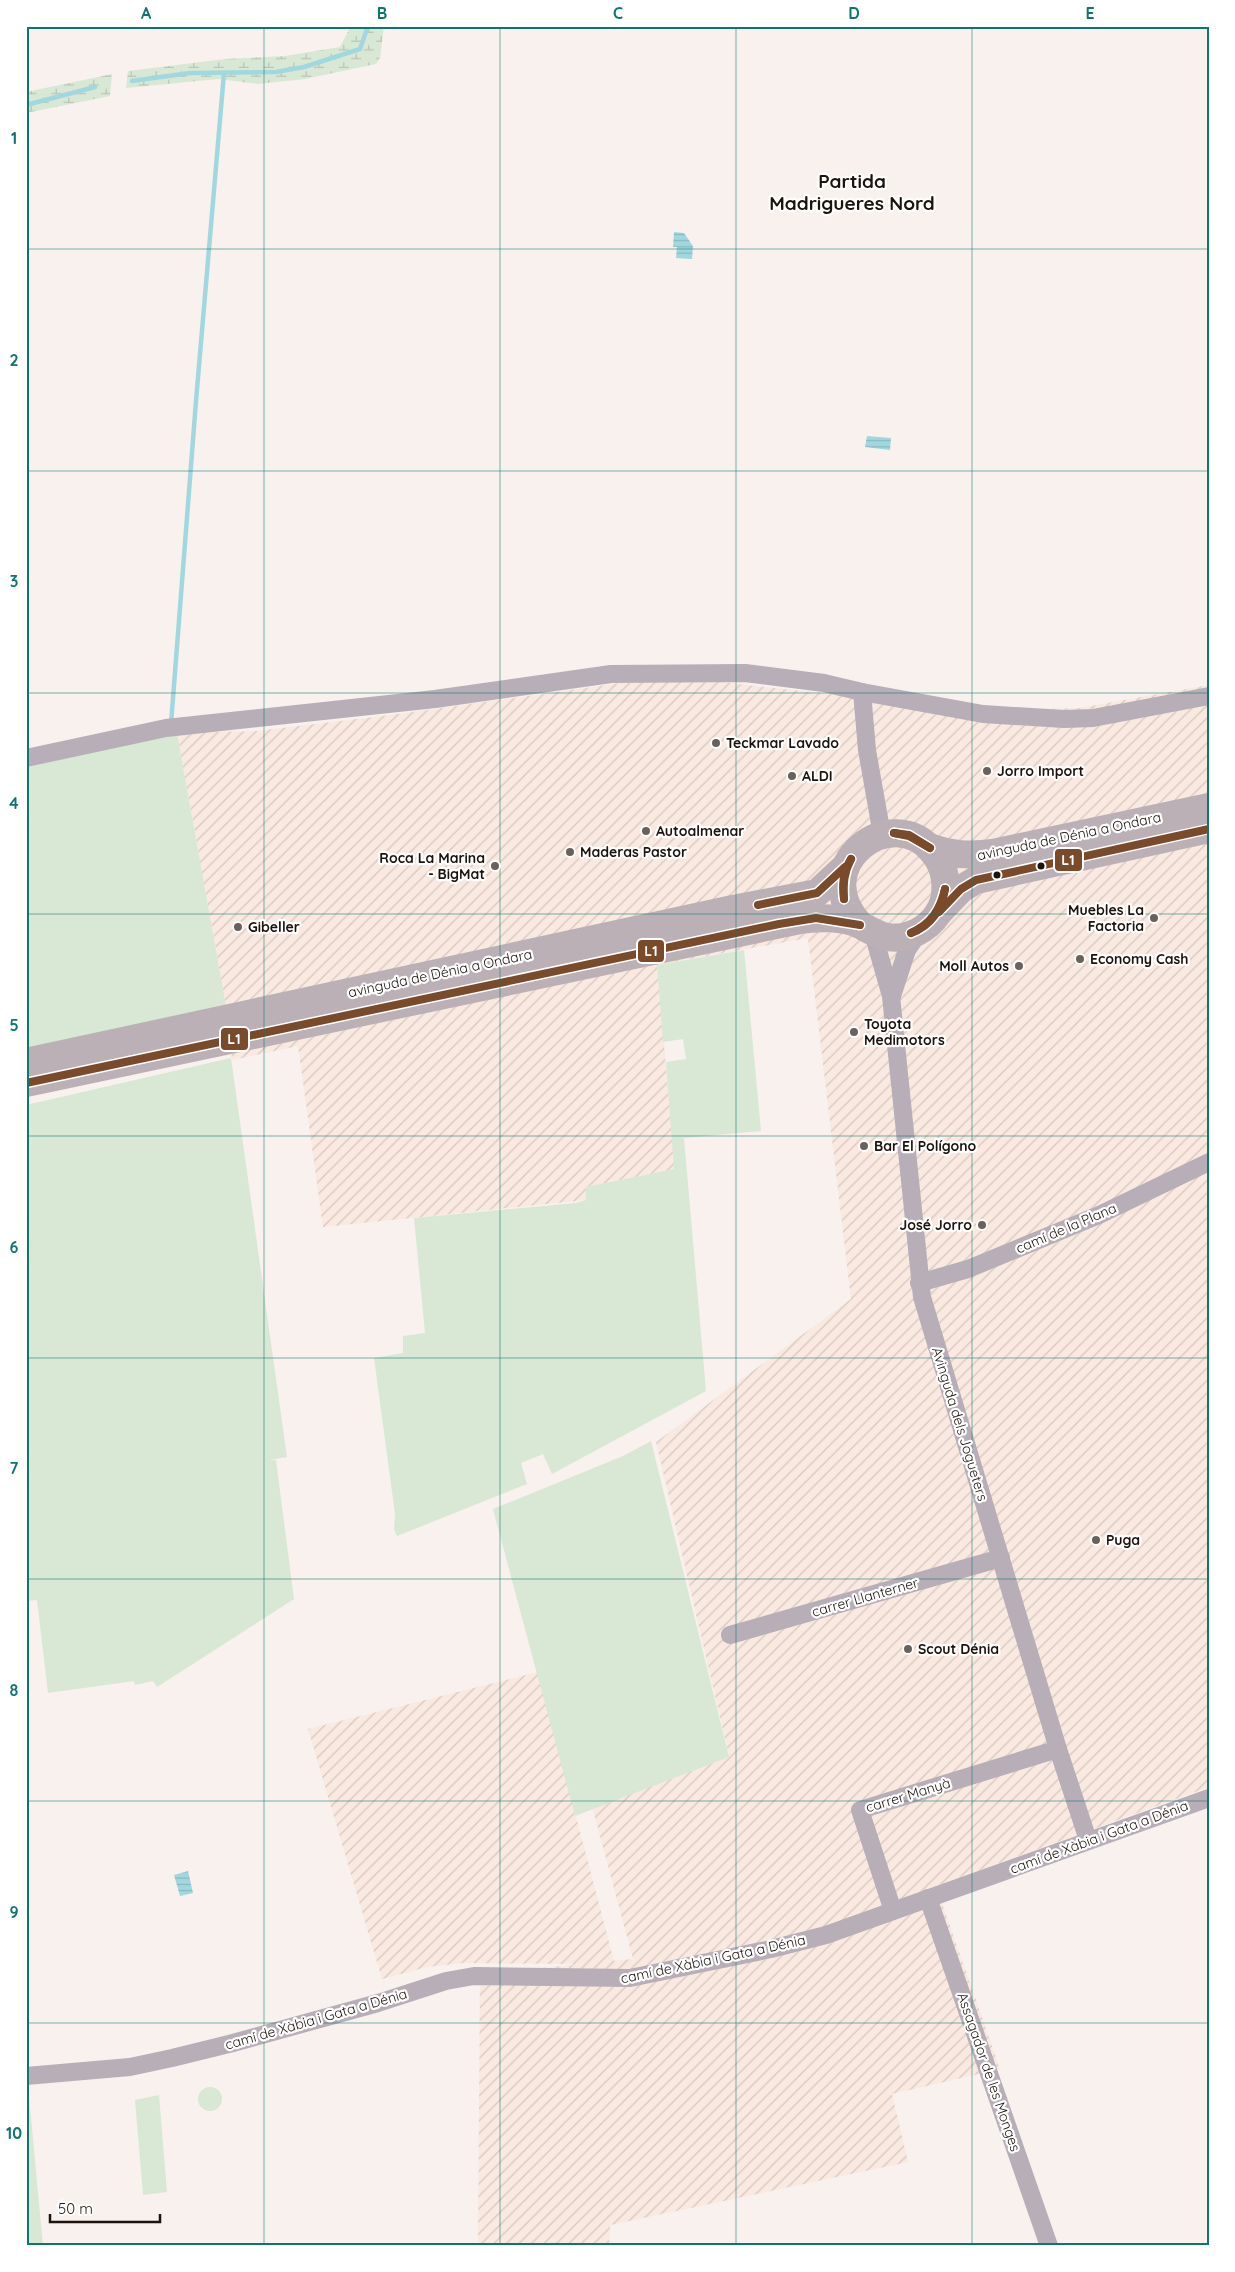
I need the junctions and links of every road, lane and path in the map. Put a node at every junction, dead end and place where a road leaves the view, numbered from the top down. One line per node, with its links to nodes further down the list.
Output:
1 (862, 692): 2 (street); 3 (street); 6 (street)
2 (1209, 696)
3 (26, 758)
4 (1209, 807): 7 (main road, avinguda de Dénia a Ondara)
5 (1209, 830): 9 (main road, avinguda de Dénia a Ondara)
6 (882, 835): 7 (main road); 8 (main road)
7 (929, 847): 9 (main road)
8 (845, 867): 10 (main road); 13 (main road, avinguda de Dénia a Ondara)
9 (939, 912): 11 (main road)
10 (866, 929): 11 (main road); 12 (street, Avinguda dels Jogueters); 14 (main road, avinguda de Dénia a Ondara)
11 (920, 931): 12 (street, Avinguda dels Jogueters)
12 (892, 996): 16 (street, Avinguda dels Jogueters)
13 (26, 1062)
14 (26, 1083)
15 (1209, 1162): 16 (street, camí de la Plana)
16 (919, 1283): 17 (street, Avinguda dels Jogueters)
17 (1001, 1558): 18 (street, carrer Llanterner); 19 (street, Avinguda dels Jogueters)
18 (730, 1635)
19 (1058, 1749): 21 (street, Avinguda dels Jogueters); 23 (street, carrer Manyà)
20 (1209, 1798): 21 (street, camí de Xàbia i Gata a Dénia)
21 (1088, 1840): 22 (street, camí de Xàbia i Gata a Dénia)
22 (928, 1898): 23 (street, camí de Xàbia i Gata a Dénia); 25 (street, Assagador de les Monges)
23 (893, 1911): 24 (street, camí de Xàbia i Gata a Dénia)
24 (26, 2076)
25 (1049, 2246)

